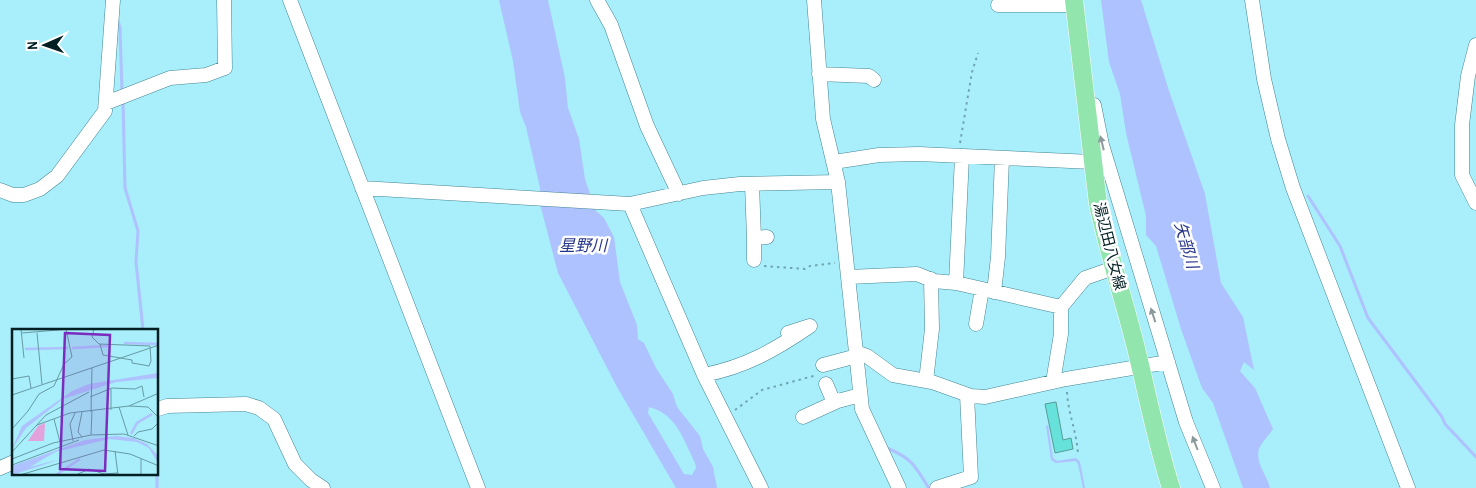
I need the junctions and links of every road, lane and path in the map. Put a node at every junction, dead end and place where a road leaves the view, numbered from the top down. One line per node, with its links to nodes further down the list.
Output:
1 (113, 0): 13 (street)
2 (224, 0): 13 (street)
3 (290, 0): 20 (street)
4 (597, 0): 22 (street)
5 (814, 0): 11 (street)
6 (1252, 0): 58 (street)
7 (1074, 2): 8 (street); 17 (main road, 湯辺田八女線)
8 (998, 5)
9 (1476, 45): 23 (street)
10 (978, 52): 14 (path)
11 (820, 74): 12 (street); 16 (street)
12 (874, 80)
13 (106, 103): 21 (street)
14 (960, 157): 15 (street); 16 (street); 30 (street)
15 (1002, 159): 17 (street); 31 (street)
16 (834, 162): 18 (street)
17 (1099, 169): 27 (main road, 湯辺田八女線); 36 (street, one-way to 17)
18 (838, 182): 19 (street); 26 (street)
19 (752, 184): 22 (street); 25 (street)
20 (362, 188): 24 (street); 53 (street)
21 (0, 190)
22 (679, 194): 24 (street)
23 (1476, 203)
24 (630, 204): 38 (street)
25 (754, 260): 26 (path)
26 (847, 261): 28 (street)
27 (1114, 268): 32 (street); 37 (main road, 湯辺田八女線)
28 (848, 277): 29 (street); 35 (street)
29 (931, 279): 30 (street); 40 (street)
30 (956, 283): 31 (street)
31 (988, 290): 32 (street); 33 (street)
32 (1061, 307): 41 (street)
33 (976, 324)
34 (788, 333): 38 (street)
35 (857, 354): 39 (street); 40 (street); 42 (street)
36 (1168, 362): 37 (street); 57 (street, one-way to 36)
37 (1140, 368): 41 (street); 56 (main road, 湯辺田八女線)
38 (704, 375): 46 (street)
39 (823, 375): 44 (street); 46 (path)
40 (926, 381): 43 (street)
41 (1059, 381): 43 (street); 48 (path)
42 (860, 395): 44 (street); 51 (street)
43 (967, 395): 55 (street)
44 (838, 401): 47 (street)
45 (159, 409): 52 (street)
46 (725, 417): 54 (street)
47 (803, 417)
48 (1078, 455)
49 (12, 463): 50 (street)
50 (0, 468)
51 (896, 487)
52 (323, 488)
53 (478, 488)
54 (762, 488)
55 (937, 488)
56 (1171, 488)
57 (1213, 488)
58 (1408, 488)

